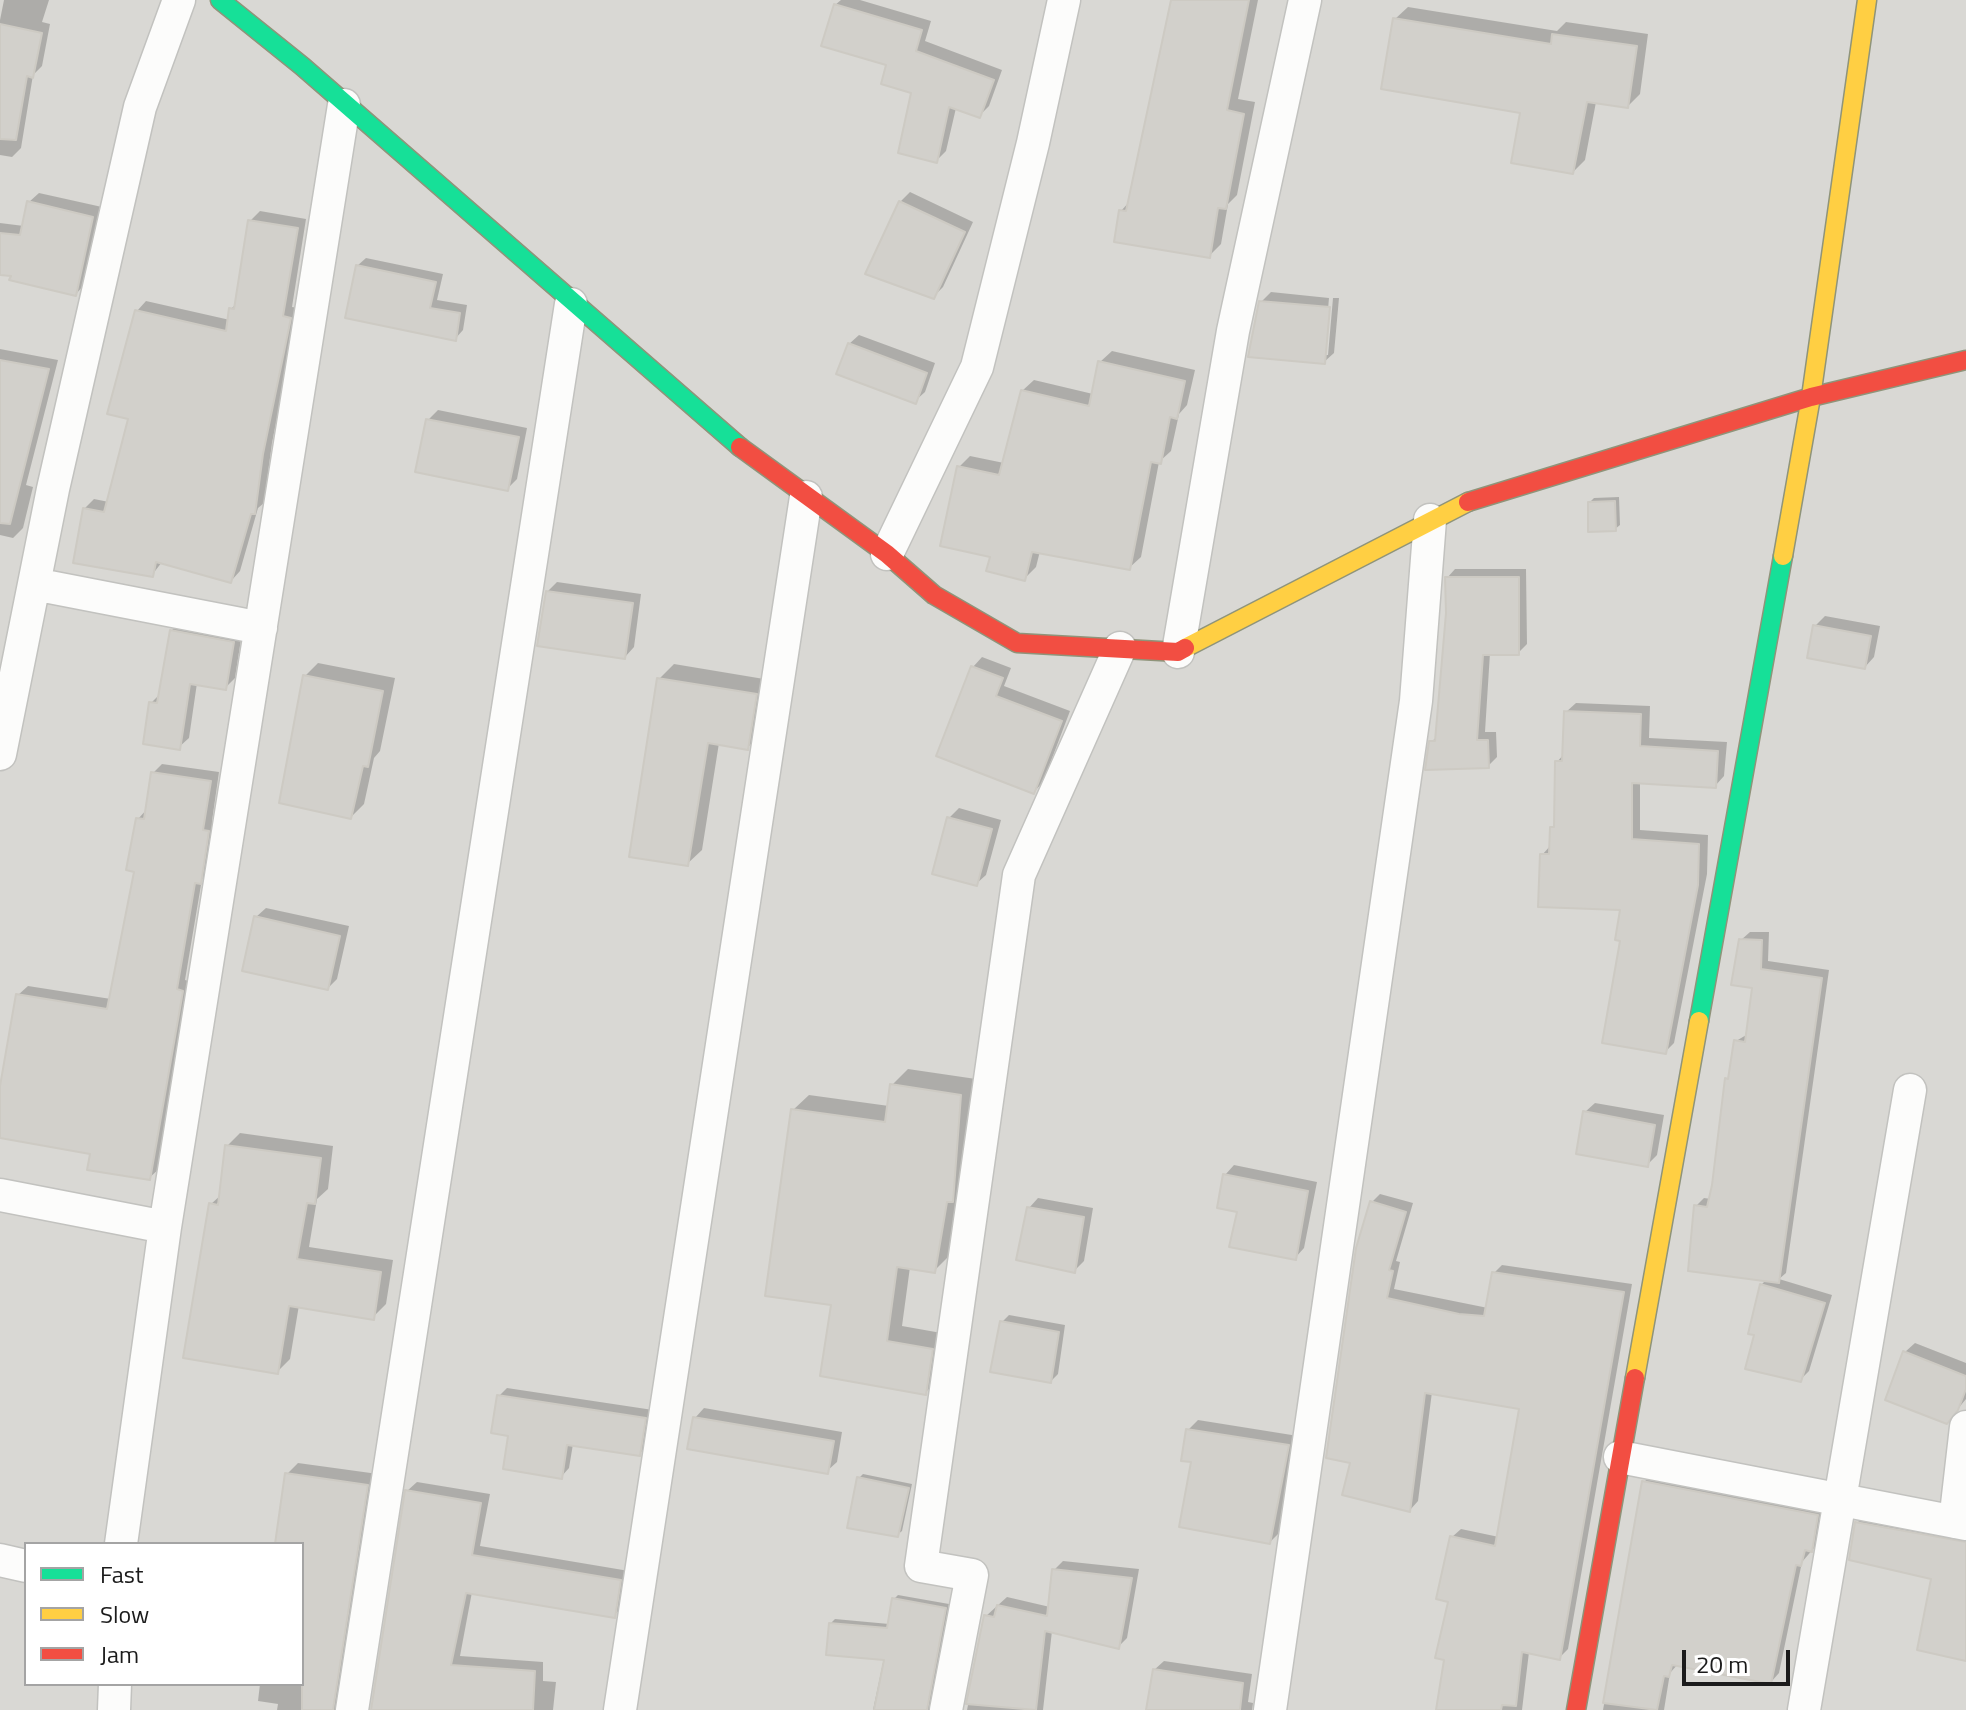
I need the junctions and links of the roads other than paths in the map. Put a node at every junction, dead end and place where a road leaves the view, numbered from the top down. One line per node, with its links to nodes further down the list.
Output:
1 (179, 0): 13 (street)
2 (220, 0): 6 (main road)
3 (1064, 0): 12 (street)
4 (1305, 0): 16 (street)
5 (1867, 0): 9 (main road)
6 (344, 105): 7 (main road); 14 (street)
7 (571, 304): 10 (main road); 30 (street)
8 (1966, 360): 9 (main road)
9 (1811, 397): 11 (main road); 22 (main road)
10 (806, 497): 12 (main road); 31 (street)
11 (1430, 520): 16 (main road); 33 (street)
12 (887, 554): 15 (main road)
13 (34, 584): 14 (street); 17 (street)
14 (261, 628): 20 (street)
15 (1120, 648): 16 (main road); 32 (street)
16 (1178, 652)
17 (0, 754)
18 (1910, 1090): 23 (street)
19 (0, 1195): 20 (street)
20 (165, 1227): 25 (street)
21 (1966, 1427): 24 (street)
22 (1620, 1457): 23 (street); 34 (main road)
23 (1840, 1499): 24 (street); 35 (street)
24 (1961, 1523)
25 (121, 1542)
26 (0, 1560): 27 (street)
27 (24, 1566)
28 (115, 1686): 29 (street)
29 (114, 1710)
30 (352, 1710)
31 (620, 1710)
32 (946, 1710)
33 (1270, 1710)
34 (1576, 1710)
35 (1804, 1710)

